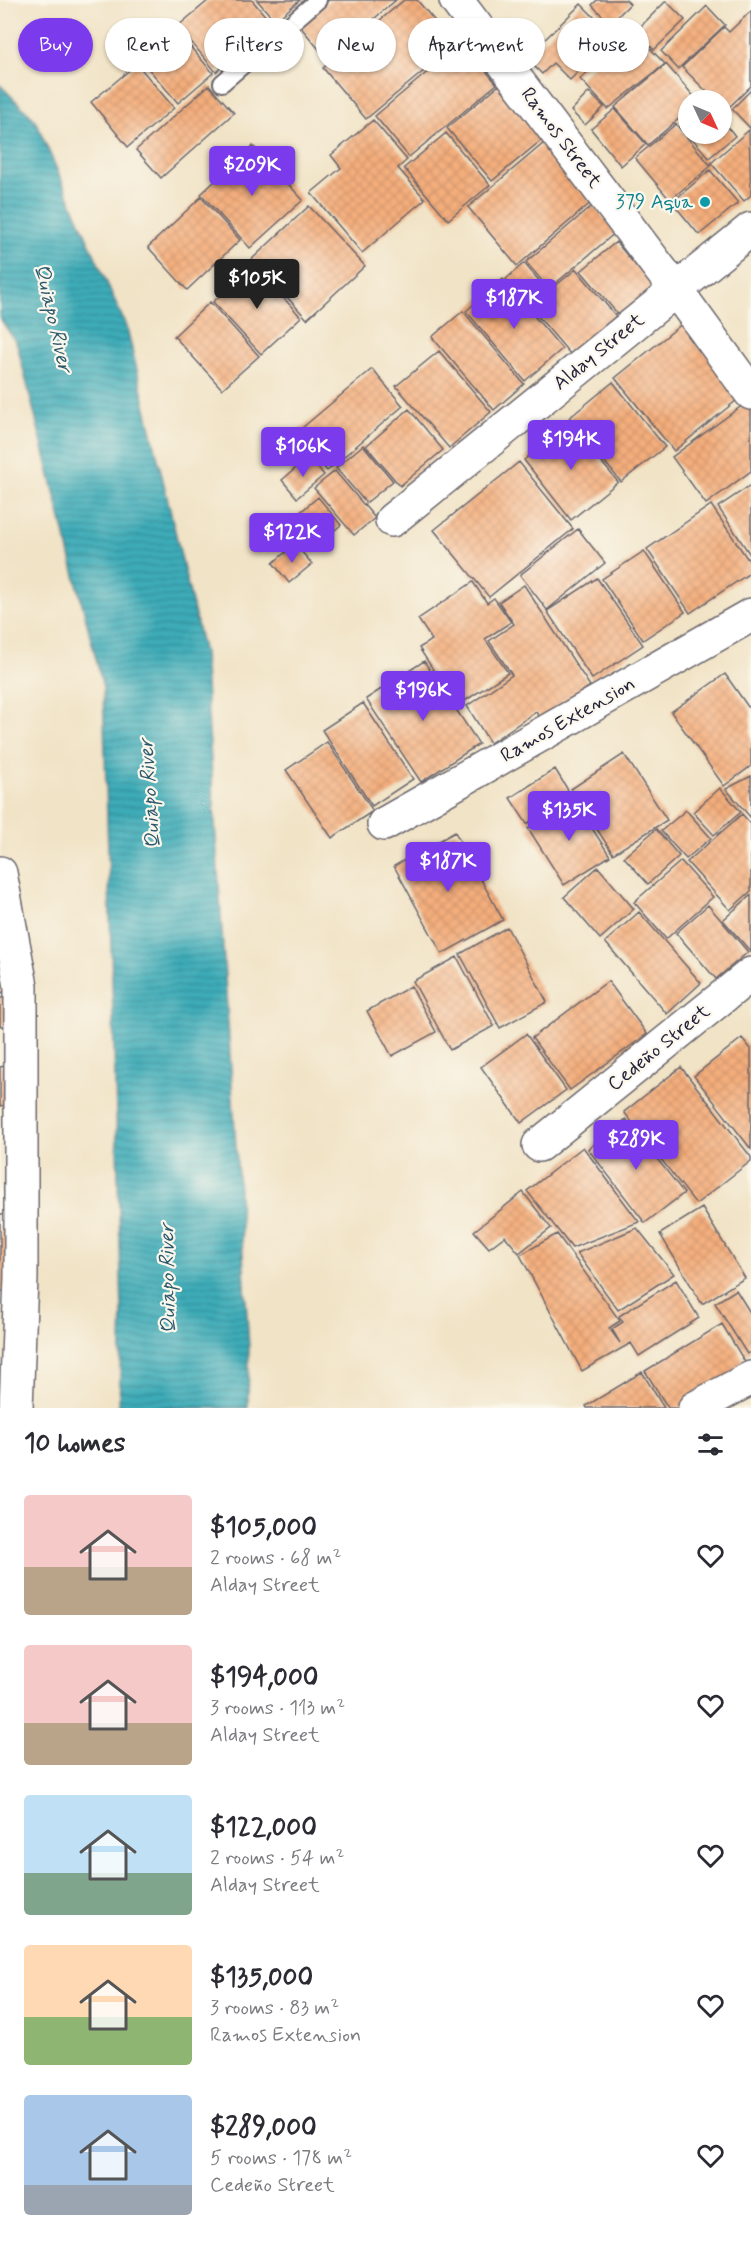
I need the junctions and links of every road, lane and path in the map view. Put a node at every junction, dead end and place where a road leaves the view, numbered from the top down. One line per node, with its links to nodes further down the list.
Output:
1 (318, 0): 3 (lane)
2 (456, 0): 5 (street, Ramos Street)
3 (222, 83)
4 (751, 229): 5 (street, Alday Street)
5 (676, 290): 6 (street, Ramos Street); 7 (street, Alday Street)
6 (751, 393)
7 (392, 520)
8 (751, 615): 9 (street, Ramos Extension)
9 (384, 824)
10 (0, 873): 14 (street)
11 (751, 974): 12 (street, Cedeño Street)
12 (539, 1145)
13 (751, 1378): 15 (street)
14 (16, 1408)
15 (695, 1408)

